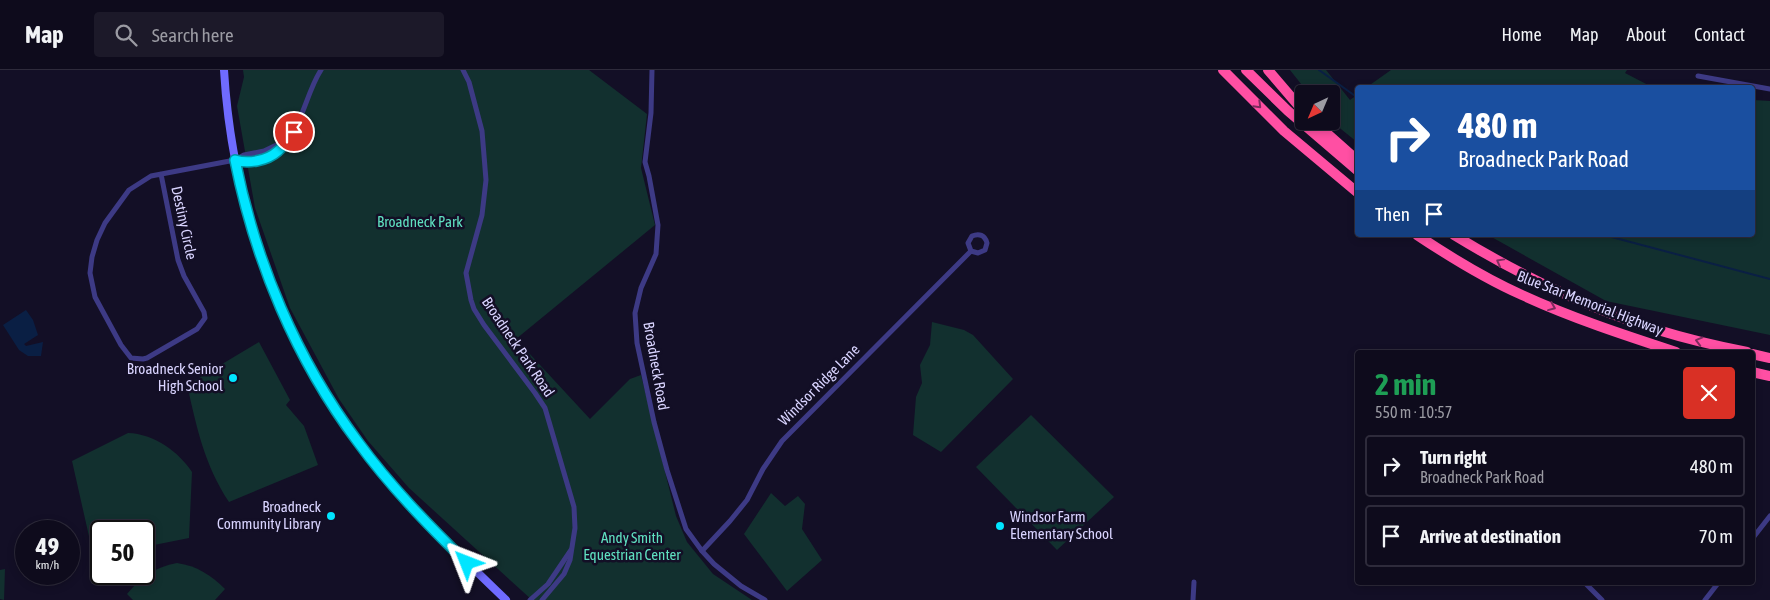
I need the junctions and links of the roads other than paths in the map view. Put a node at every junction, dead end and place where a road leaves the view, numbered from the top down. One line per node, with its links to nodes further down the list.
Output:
1 (224, 70): 15 (main road)
2 (321, 70): 15 (street)
3 (464, 70): 30 (street, Broadneck Park Road)
4 (652, 70): 31 (street, Broadneck Road)
5 (1223, 70): 18 (highway, one-way to 18)
6 (1246, 70): 16 (highway)
7 (1268, 70): 12 (highway)
8 (1698, 76): 9 (street)
9 (1748, 85)
10 (1755, 86): 11 (street)
11 (1770, 89)
12 (1295, 102)
13 (1323, 130): 14 (highway)
14 (1355, 158)
15 (235, 160): 17 (street, Destiny Circle); 35 (main road)
16 (1355, 168)
17 (161, 174): 17 (street, Destiny Circle)
18 (1355, 190)
19 (1420, 237): 22 (highway, Blue Star Memorial Highway, one-way to 22)
20 (1457, 237): 23 (highway, Blue Star Memorial Highway, one-way to 20)
21 (971, 251): 31 (street, Windsor Ridge Lane)
22 (1670, 350)
23 (1739, 350)
24 (1755, 355): 25 (highway)
25 (1770, 358)
26 (1755, 373): 27 (highway)
27 (1770, 376)
28 (1770, 516): 29 (street)
29 (1755, 534)
30 (571, 550): 36 (street, Broadneck Park Road); 37 (street, Broadneck Park Road)
31 (702, 551): 38 (street, Broadneck Road)
32 (1194, 582): 39 (street)
33 (1587, 585): 40 (street)
34 (1717, 585): 41 (street)
35 (506, 600)
36 (530, 600)
37 (542, 600)
38 (765, 600)
39 (1193, 600)
40 (1602, 600)
41 (1706, 600)

